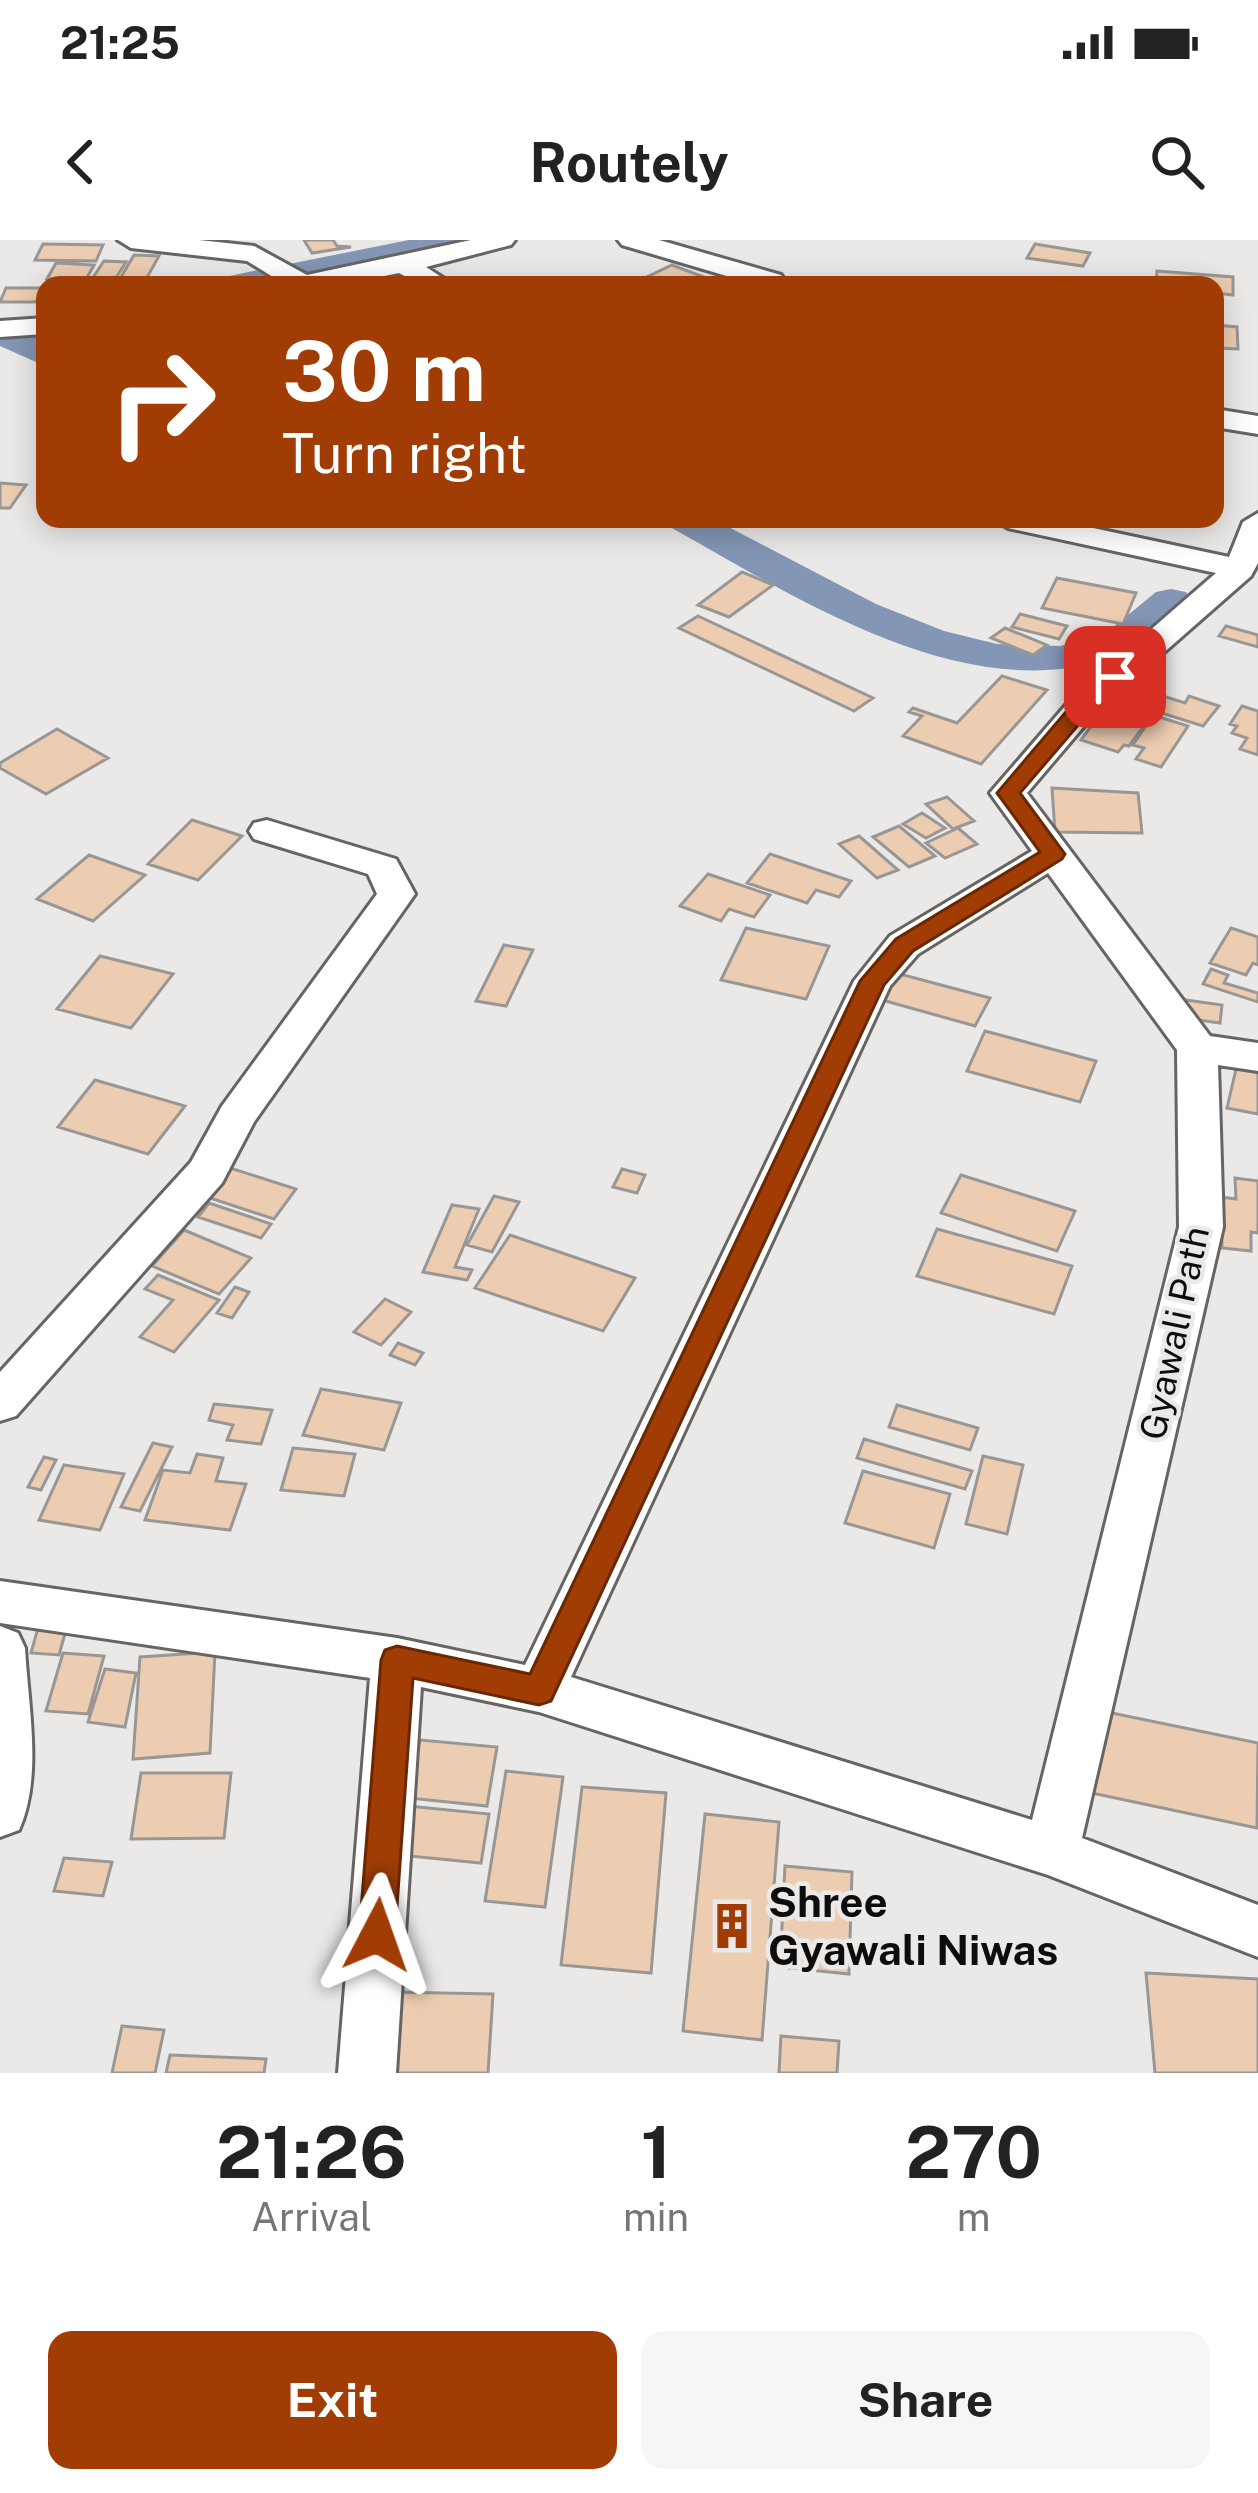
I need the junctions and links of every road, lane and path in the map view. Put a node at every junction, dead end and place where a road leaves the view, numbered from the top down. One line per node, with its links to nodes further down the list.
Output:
1 (131, 240): 5 (street)
2 (502, 240): 4 (street)
3 (631, 240): 8 (street)
4 (403, 266): 6 (street); 7 (street)
5 (289, 276)
6 (347, 276)
7 (422, 276)
8 (755, 276)
9 (36, 327): 10 (street)
10 (0, 329)
11 (1224, 419): 12 (street)
12 (1258, 425)
13 (1258, 522): 15 (street)
14 (1050, 528): 15 (street)
15 (1240, 569): 17 (street)
16 (267, 832): 20 (street)
17 (1053, 854): 18 (street); 24 (street)
18 (1197, 1048): 19 (street); 26 (street, Gyawali Path)
19 (1258, 1057)
20 (0, 1403)
21 (0, 1602): 23 (street)
22 (0, 1648): 25 (street)
23 (397, 1660): 24 (street); 28 (street)
24 (539, 1690): 26 (street)
25 (0, 1814)
26 (1052, 1851): 27 (street)
27 (1258, 1931)
28 (367, 2073)

